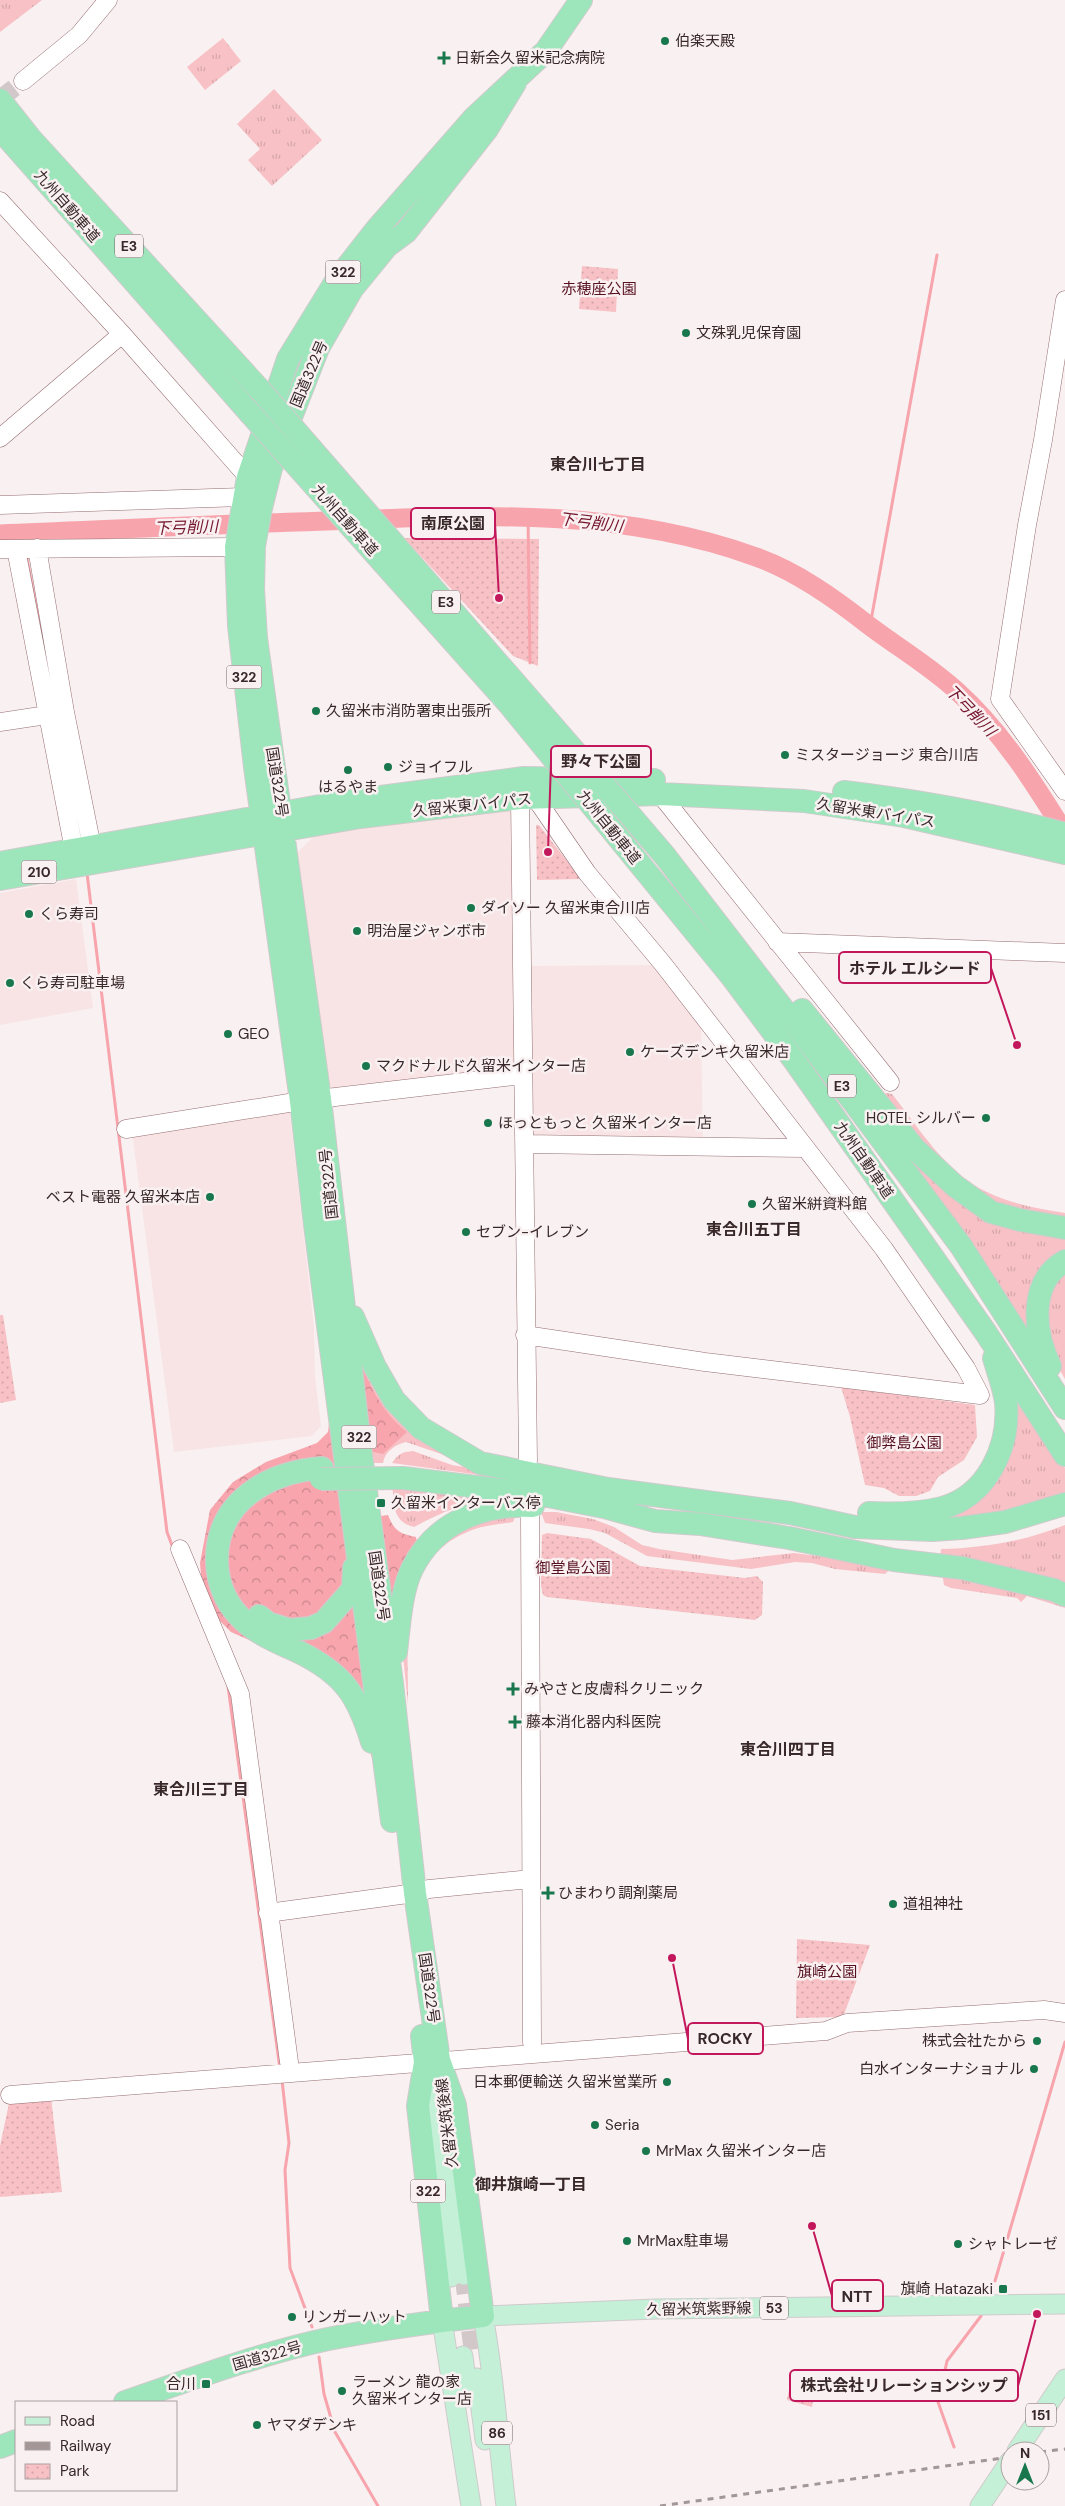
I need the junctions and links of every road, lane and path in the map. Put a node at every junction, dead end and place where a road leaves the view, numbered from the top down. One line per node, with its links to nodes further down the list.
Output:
1 (108, 0): 3 (street)
2 (581, 0): 10 (highway, 国道322号 / 322)
3 (23, 81)
4 (0, 100): 25 (highway, 九州自動車道 / E3, bridge)
5 (0, 129): 39 (highway, 九州自動車道 / E3, bridge)
6 (0, 201): 8 (street)
7 (1065, 300): 19 (street)
8 (122, 334): 9 (street); 10 (street)
9 (0, 438)
10 (252, 495): 11 (street); 12 (highway, 国道322号 / 322)
11 (0, 505)
12 (243, 539): 13 (street); 21 (highway, 国道322号 / 322)
13 (37, 548): 14 (street); 15 (street)
14 (8, 549): 16 (street)
15 (65, 712): 16 (street); 24 (street)
16 (48, 715): 17 (street); 24 (street)
17 (0, 722)
18 (526, 791): 20 (highway, 久留米東バイパス / 210); 21 (highway, 久留米東バイパス / 210); 22 (highway, 久留米東バイパス / 210); 30 (street); 35 (street)
19 (1065, 791)
20 (660, 794): 23 (highway, 久留米東バイパス / 210); 28 (street)
21 (273, 823): 24 (highway, 久留米東バイパス / 210); 32 (highway, 国道322号 / 322)
22 (1065, 834)
23 (1056, 850)
24 (84, 854): 26 (highway, 久留米東バイパス / 210); 27 (highway, 久留米東バイパス / 210)
25 (665, 856): 36 (highway); 41 (highway, 九州自動車道 / E3)
26 (0, 862)
27 (0, 879)
28 (776, 942): 29 (street); 31 (street)
29 (1065, 953)
30 (523, 1075): 32 (street); 34 (street)
31 (890, 1082)
32 (311, 1100): 33 (street); 38 (highway, 国道322号 / 322); 49 (highway, 国道322号 / 322)
33 (126, 1129)
34 (526, 1144): 35 (street); 40 (street)
35 (804, 1148): 40 (street)
36 (1065, 1228)
37 (1065, 1261): 41 (highway)
38 (341, 1269): 45 (highway); 53 (highway, 国道322号 / 322)
39 (986, 1333): 42 (highway, 九州自動車道 / E3); 47 (highway)
40 (525, 1335): 43 (street)
41 (1065, 1406)
42 (1065, 1455)
43 (528, 1461)
44 (322, 1473): 45 (highway); 49 (highway); 54 (highway)
45 (606, 1498): 47 (highway); 50 (highway); 53 (highway)
46 (530, 1513): 55 (street)
47 (790, 1513): 48 (highway)
48 (1063, 1513): 50 (highway)
49 (355, 1530): 54 (highway, 国道322号 / 322)
50 (789, 1538): 52 (highway)
51 (180, 1549): 57 (street)
52 (1065, 1595)
53 (392, 1684): 56 (highway, 国道322号 / 322)
54 (387, 1789): 56 (highway, 国道322号 / 322)
55 (531, 1879): 56 (street); 60 (street)
56 (409, 1894): 57 (street); 61 (highway, 国道322号 / 322)
57 (268, 1913): 62 (street)
58 (1065, 2013): 59 (street)
59 (847, 2023): 60 (street); 61 (street)
60 (532, 2043): 61 (street)
61 (432, 2056): 62 (street); 64 (main road, 久留米筑後線); 66 (highway, 国道322号 / 322); 67 (highway, 国道322号 / 322)
62 (282, 2067): 63 (street)
63 (11, 2090)
64 (458, 2276)
65 (1065, 2304): 66 (main road, 久留米筑紫野線 / 53)
66 (483, 2316): 67 (highway, 国道322号); 77 (main road, 86)
67 (442, 2320): 69 (highway, 国道322号); 74 (main road, 86)
68 (1065, 2379): 71 (main road, 151)
69 (128, 2401)
70 (15, 2441): 72 (highway)
71 (1024, 2441)
72 (0, 2447)
73 (1000, 2476): 78 (main road)
74 (472, 2506)
75 (482, 2506): 76 (main road, 86)
76 (494, 2506)
77 (506, 2506)
78 (980, 2506)

